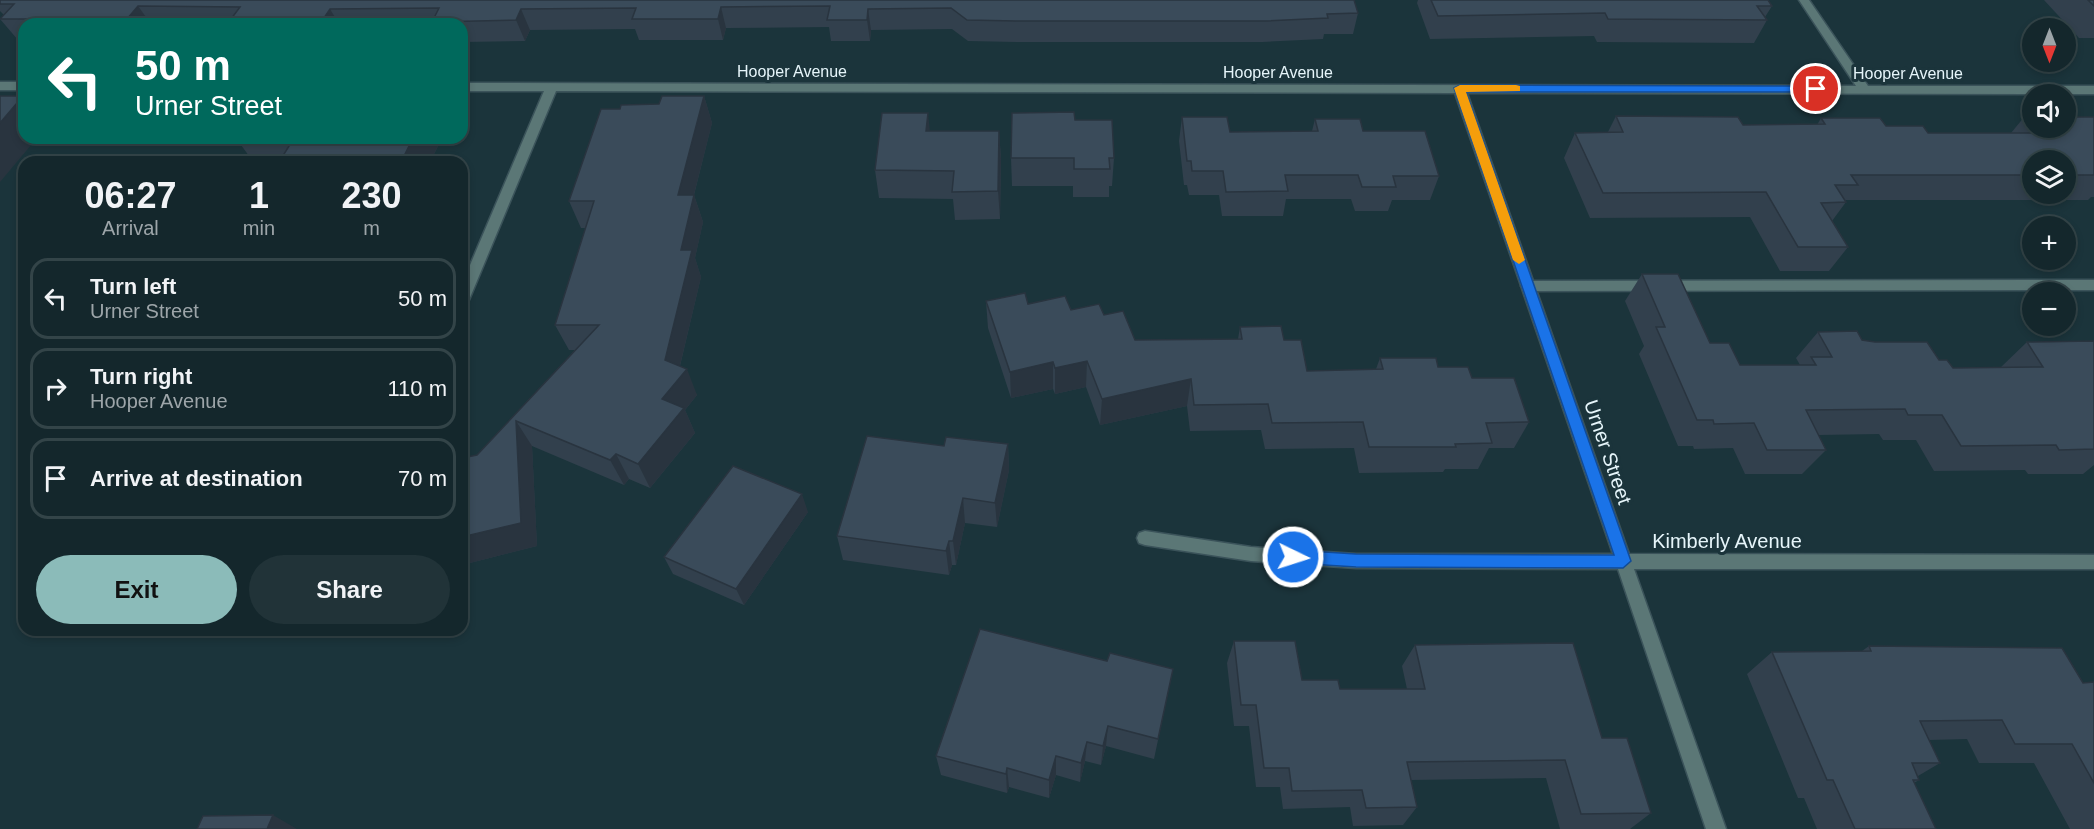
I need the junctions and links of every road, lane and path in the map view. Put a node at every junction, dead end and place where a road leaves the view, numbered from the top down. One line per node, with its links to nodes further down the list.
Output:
1 (1804, 0): 7 (street)
2 (0, 86): 3 (street)
3 (18, 86)
4 (468, 87): 5 (street, Hooper Avenue)
5 (552, 87): 6 (street, Hooper Avenue); 10 (street)
6 (1460, 88): 7 (street, Hooper Avenue); 11 (street, Urner Street)
7 (1864, 89): 8 (street, Hooper Avenue)
8 (2094, 90)
9 (2094, 285): 11 (street)
10 (468, 286)
11 (1528, 286): 13 (street, Urner Street)
12 (1145, 538): 13 (street, Kimberly Avenue)
13 (1623, 561): 14 (street, Kimberly Avenue); 15 (street, Urner Street)
14 (2094, 562)
15 (1716, 829)

